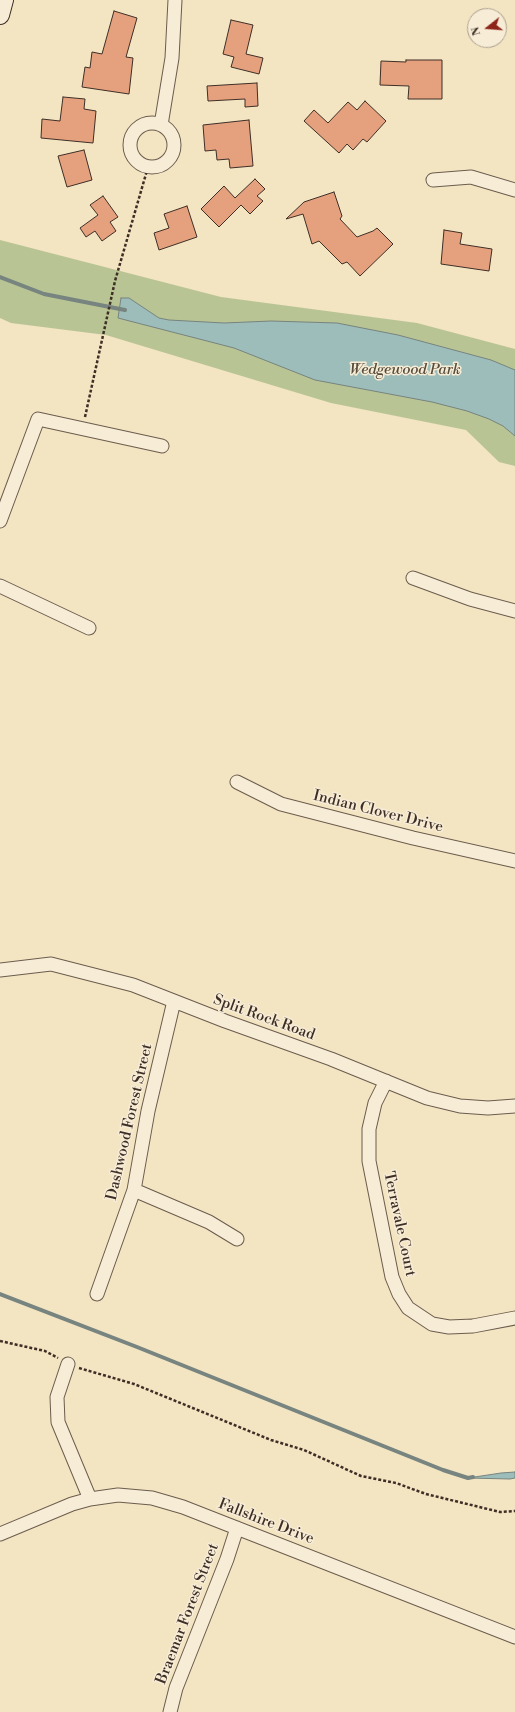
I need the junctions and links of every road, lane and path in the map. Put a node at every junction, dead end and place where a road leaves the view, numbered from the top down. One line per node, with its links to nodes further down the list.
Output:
1 (4, 0): 3 (main road)
2 (175, 0): 4 (street)
3 (0, 15)
4 (161, 124): 5 (street); 5 (street)
5 (148, 167): 8 (path)
6 (433, 180): 7 (street)
7 (515, 190)
8 (82, 429): 9 (street); 10 (street)
9 (162, 446)
10 (0, 521)
11 (413, 578): 13 (street)
12 (0, 586): 14 (street)
13 (515, 611)
14 (88, 628)
15 (237, 782): 16 (street, Indian Clover Drive)
16 (515, 861)
17 (0, 970): 18 (street, Split Rock Road)
18 (174, 1001): 19 (street, Split Rock Road); 21 (street, Dashwood Forest Street)
19 (386, 1081): 20 (street, Split Rock Road); 24 (street, Terravale Court)
20 (515, 1106)
21 (134, 1190): 22 (street); 23 (street, Dashwood Forest Street)
22 (237, 1240)
23 (97, 1294)
24 (515, 1318)
25 (0, 1341): 26 (path)
26 (68, 1364): 27 (street); 28 (path)
27 (90, 1499): 29 (street, Fallshire Drive); 30 (street, Fallshire Drive)
28 (515, 1511)
29 (237, 1528): 31 (street, Fallshire Drive); 32 (street, Braemar Forest Street)
30 (0, 1534)
31 (515, 1637)
32 (170, 1712)

